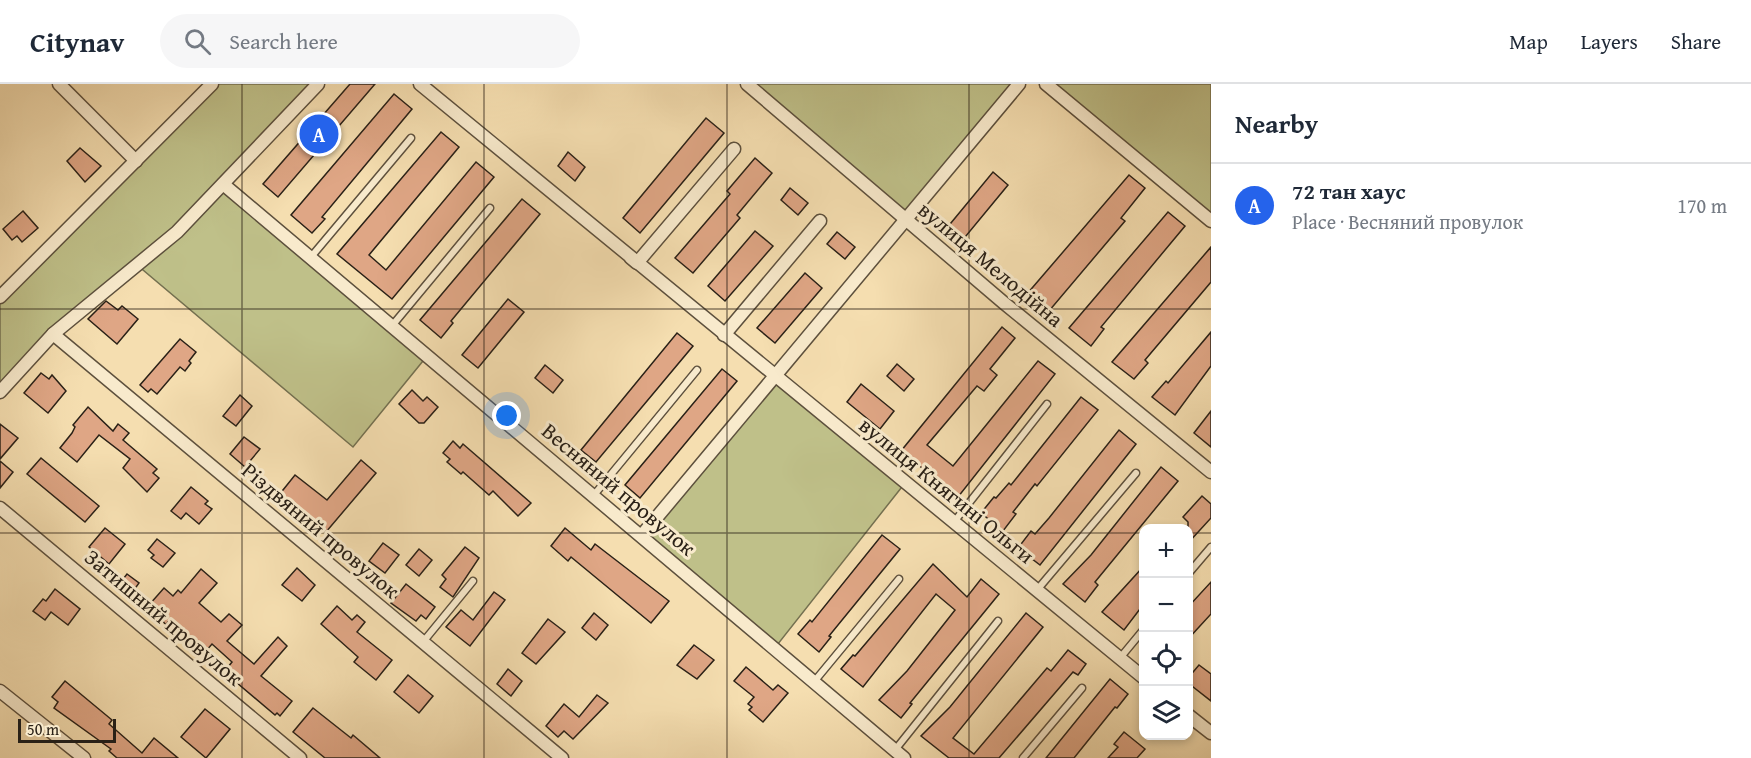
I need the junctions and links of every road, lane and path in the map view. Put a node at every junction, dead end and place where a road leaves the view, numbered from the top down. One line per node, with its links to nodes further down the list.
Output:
1 (59, 84): 10 (street)
2 (212, 84): 10 (street)
3 (318, 84): 11 (street)
4 (420, 84): 17 (street, вулиця Княгині Ольги)
5 (747, 84): 13 (street, вулиця Мелодійна)
6 (1019, 84): 13 (street)
7 (1046, 84): 15 (street)
8 (411, 138): 16 (lane)
9 (734, 149): 17 (street)
10 (136, 161): 18 (street)
11 (223, 184): 16 (street, Весняний провулок); 20 (street)
12 (490, 208): 19 (lane)
13 (904, 218): 23 (street); 26 (street, вулиця Мелодійна)
14 (820, 221): 21 (street)
15 (1211, 221)
16 (310, 258): 19 (street, Весняний провулок)
17 (637, 263): 21 (street, вулиця Княгині Ольги)
18 (0, 297)
19 (392, 327): 28 (street, Весняний провулок)
20 (53, 334): 24 (street); 39 (street, Різдвяний провулок)
21 (724, 335): 23 (street, вулиця Княгині Ольги)
22 (697, 370): 28 (lane)
23 (774, 376): 30 (street, вулиця Княгині Ольги); 31 (street)
24 (0, 392)
25 (1047, 404): 30 (lane)
26 (1211, 472)
27 (1136, 473): 36 (lane)
28 (594, 495): 31 (street, Весняний провулок)
29 (0, 508): 49 (street, Затишний провулок)
30 (953, 523): 36 (street, вулиця Княгині Ольги)
31 (642, 535): 42 (street, Весняний провулок)
32 (1211, 547): 33 (lane)
33 (1193, 568)
34 (899, 579): 42 (lane)
35 (473, 581): 39 (lane)
36 (1037, 591): 40 (street, вулиця Княгині Ольги)
37 (998, 621): 47 (lane)
38 (1141, 632): 40 (lane)
39 (423, 642): 50 (street, Різдвяний провулок)
40 (1119, 658): 41 (street, вулиця Княгині Ольги)
41 (1139, 675)
42 (813, 683): 47 (street, Весняний провулок)
43 (1082, 688): 51 (lane)
44 (0, 691): 48 (street)
45 (1193, 718): 46 (street)
46 (1209, 726)
47 (900, 754)
48 (84, 758)
49 (300, 758)
50 (562, 758)
51 (1023, 758)

